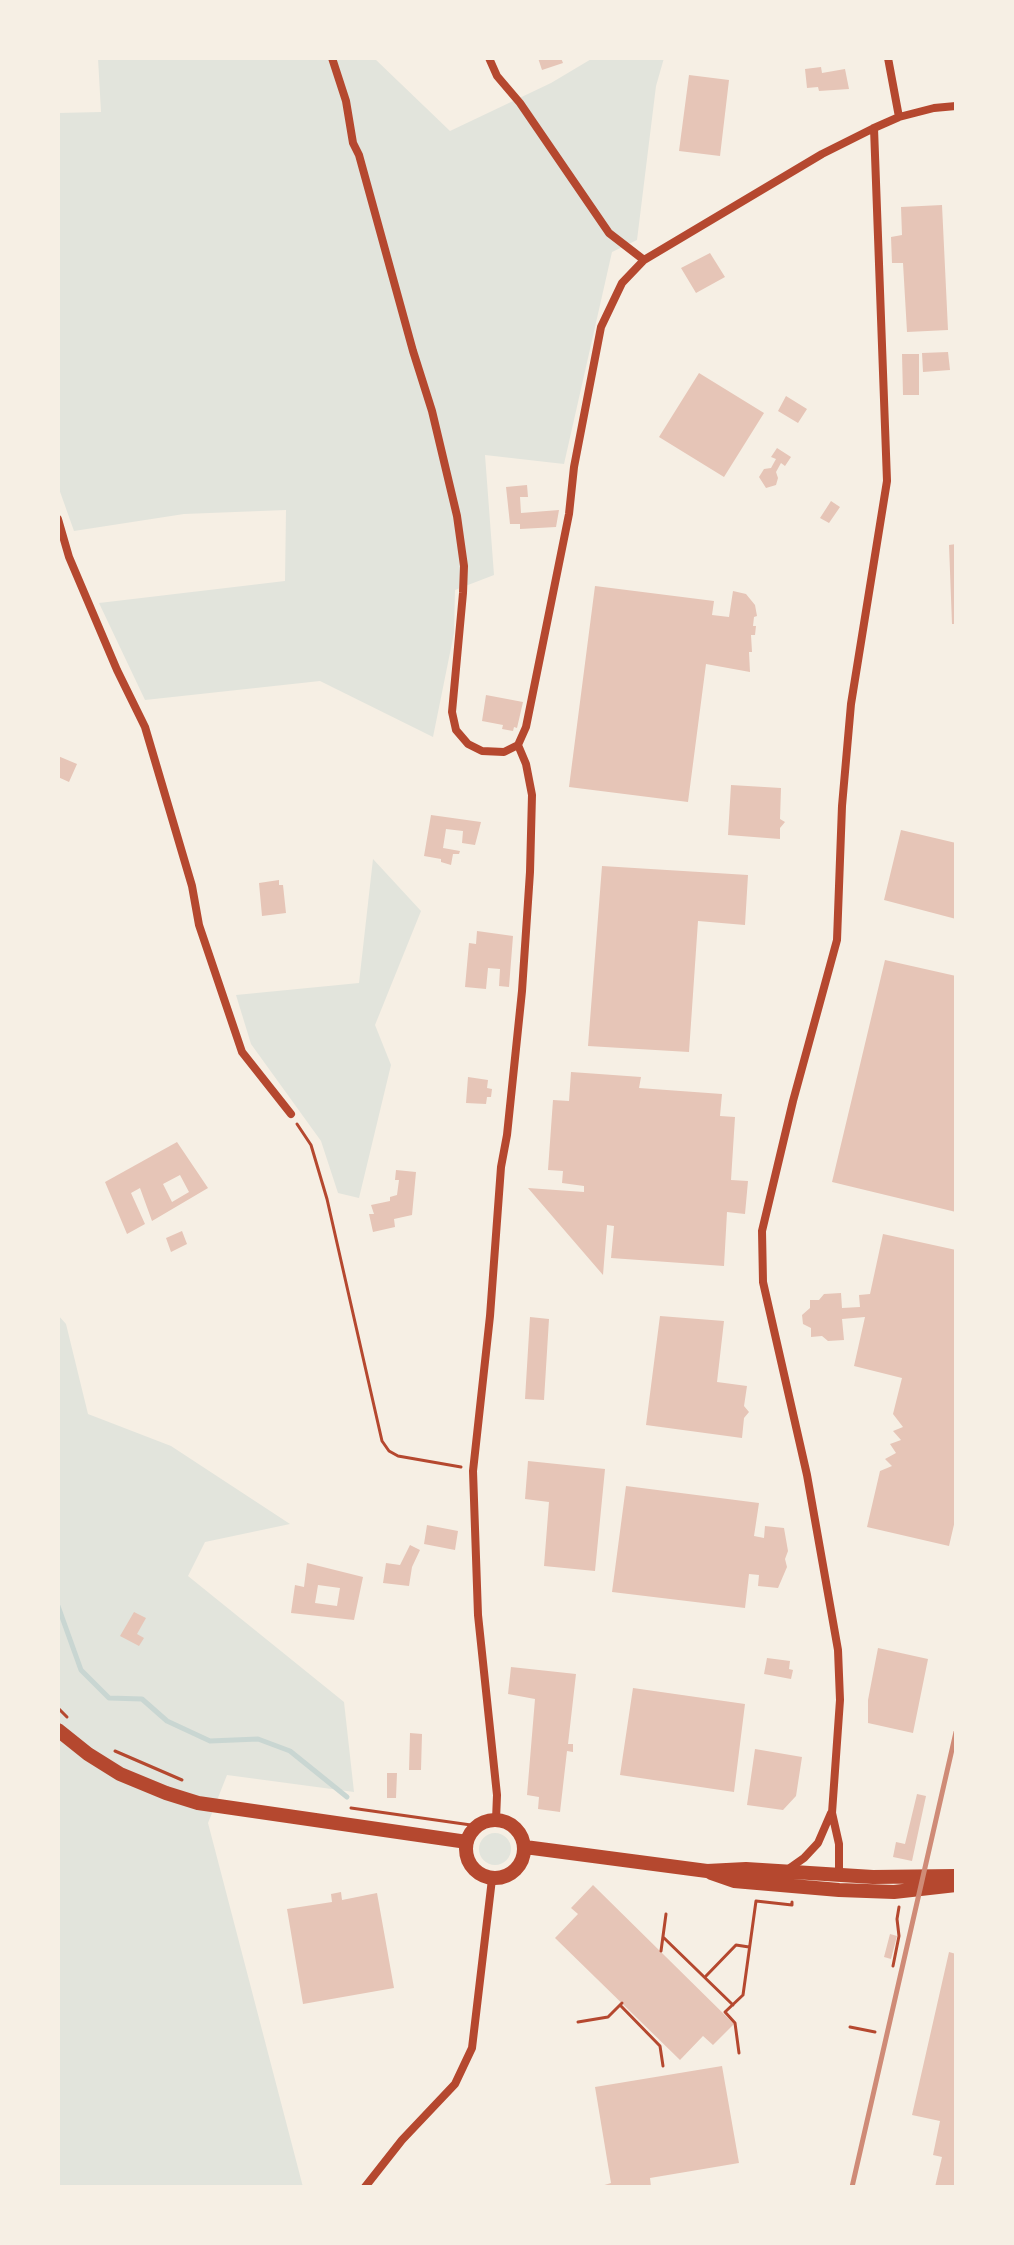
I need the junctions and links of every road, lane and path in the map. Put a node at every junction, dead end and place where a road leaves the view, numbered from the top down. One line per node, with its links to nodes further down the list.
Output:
1 (332, 58): 9 (street)
2 (489, 58): 7 (street)
3 (888, 58): 5 (street)
4 (956, 106): 5 (street)
5 (899, 117): 6 (street)
6 (874, 128): 7 (street); 18 (street)
7 (644, 260): 9 (street)
8 (58, 519): 10 (street)
9 (518, 745): 11 (street)
10 (291, 1114): 11 (path)
11 (473, 1471): 19 (street)
12 (58, 1708): 13 (path)
13 (75, 1723)
14 (58, 1730): 21 (main road)
15 (113, 1750): 16 (path)
16 (191, 1784)
17 (344, 1807): 20 (path)
18 (832, 1813): 24 (street); 25 (street)
19 (496, 1820): 20 (main road); 22 (main road)
20 (478, 1826): 21 (main road)
21 (467, 1842): 27 (main road)
22 (525, 1847): 23 (main road); 27 (main road)
23 (707, 1871): 24 (main road); 29 (main road)
24 (783, 1871): 25 (main road)
25 (839, 1875): 26 (main road)
26 (956, 1876)
27 (492, 1879): 43 (street)
28 (956, 1885): 29 (main road)
29 (901, 1891): 35 (path)
30 (756, 1901): 33 (path)
31 (666, 1914): 32 (path)
32 (663, 1937): 34 (path); 36 (path)
33 (749, 1947): 36 (path); 37 (path)
34 (661, 1951)
35 (893, 1966)
36 (705, 1977): 37 (path)
37 (733, 2005): 41 (path)
38 (578, 2022): 42 (path)
39 (850, 2027): 40 (path)
40 (875, 2032)
41 (739, 2053)
42 (663, 2066)
43 (365, 2187)

